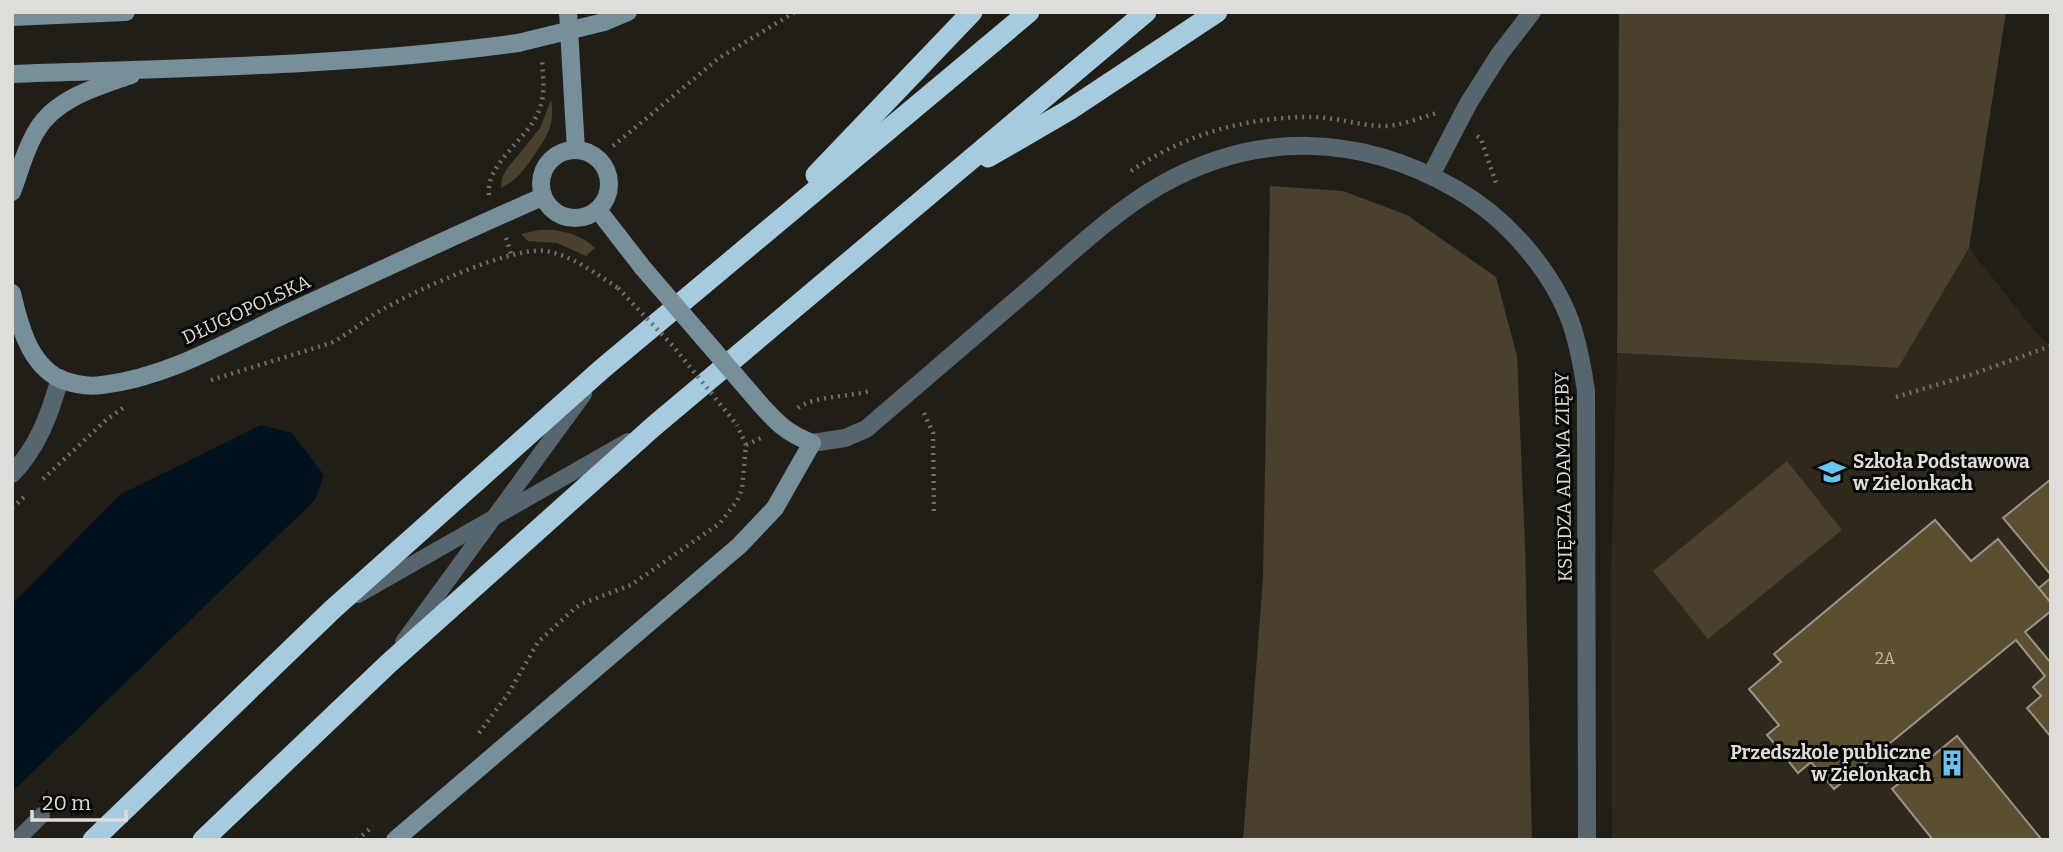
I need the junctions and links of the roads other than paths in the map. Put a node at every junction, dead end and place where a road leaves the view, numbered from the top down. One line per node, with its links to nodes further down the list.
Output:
1 (126, 12): 9 (street)
2 (568, 12): 12 (street)
3 (628, 12): 10 (street, bridge)
4 (972, 12): 18 (highway)
5 (1029, 12): 18 (highway)
6 (1146, 12): 14 (highway)
7 (1217, 12): 14 (highway)
8 (1532, 12): 13 (street)
9 (12, 17)
10 (151, 69): 11 (street); 15 (street)
11 (12, 74)
12 (576, 150): 16 (street); 17 (street)
13 (1431, 174): 23 (street, KSIĘDZA ADAMA ZIĘBY); 33 (street, KSIĘDZA ADAMA ZIĘBY)
14 (938, 186): 22 (highway)
15 (12, 192)
16 (542, 197): 17 (street); 21 (street, DŁUGOPOLSKA)
17 (598, 210): 23 (street, bridge)
18 (744, 250): 20 (highway)
19 (12, 293): 21 (street)
20 (602, 369): 25 (lane); 26 (highway)
21 (60, 378): 24 (street)
22 (654, 426): 25 (lane); 27 (highway)
23 (813, 443): 32 (street)
24 (12, 474)
25 (494, 517): 26 (lane); 27 (lane)
26 (333, 609): 30 (highway)
27 (388, 664): 31 (highway)
28 (42, 815): 29 (lane)
29 (17, 840)
30 (93, 840)
31 (202, 840)
32 (395, 840)
33 (1587, 840)

